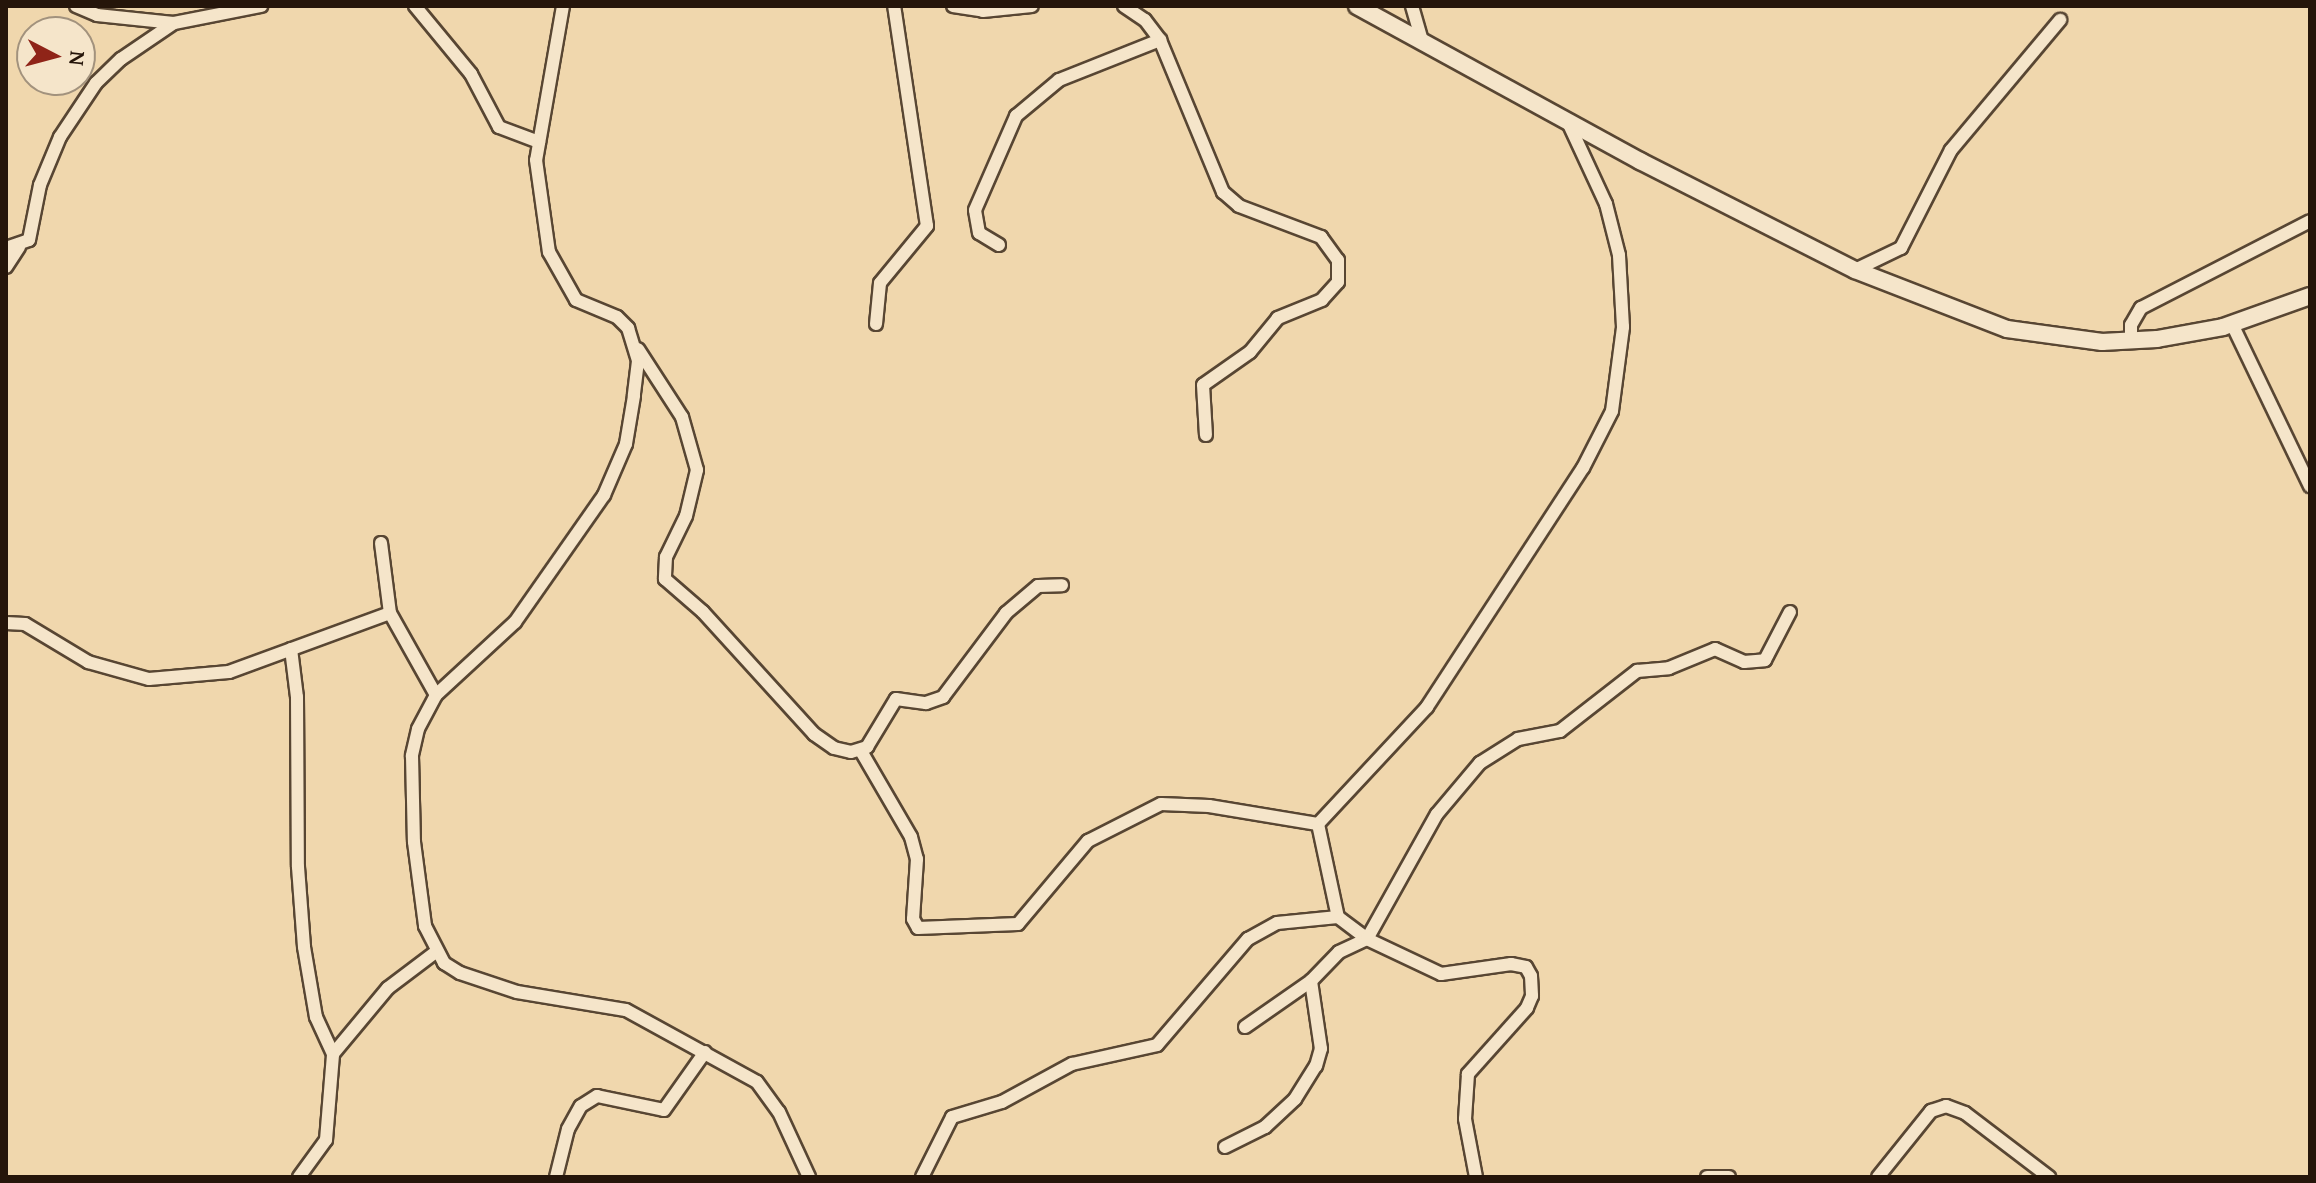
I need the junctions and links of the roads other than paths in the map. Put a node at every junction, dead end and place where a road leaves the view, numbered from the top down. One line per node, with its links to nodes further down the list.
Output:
1 (76, 6): 12 (street)
2 (261, 6): 12 (street)
3 (415, 6): 16 (street)
4 (563, 6): 16 (street)
5 (894, 6): 23 (street)
6 (953, 6): 7 (street)
7 (1032, 6)
8 (1124, 6): 13 (street)
9 (1357, 6): 14 (street)
10 (1412, 6): 14 (street)
11 (2060, 20): 21 (street)
12 (174, 23): 19 (street)
13 (1160, 40): 18 (street); 27 (street)
14 (1422, 40): 15 (street)
15 (1566, 119): 21 (street); 37 (street)
16 (539, 142): 26 (street)
17 (2310, 221): 25 (street)
18 (999, 245)
19 (13, 248): 20 (street)
20 (6, 267)
21 (1855, 270): 25 (street)
22 (2310, 296): 24 (street)
23 (876, 324)
24 (2232, 324): 25 (street); 28 (street)
25 (2131, 340)
26 (634, 343): 35 (street); 36 (street)
27 (1206, 435)
28 (2310, 486)
29 (381, 543): 32 (street)
30 (1062, 585): 36 (street)
31 (1790, 612): 39 (street)
32 (390, 613): 34 (street); 35 (street)
33 (6, 623): 34 (street)
34 (291, 649): 44 (street)
35 (436, 695): 40 (street)
36 (861, 751): 37 (street)
37 (1318, 824): 38 (street)
38 (1338, 917): 39 (street); 49 (street)
39 (1367, 939): 41 (street); 50 (street)
40 (437, 951): 43 (street); 44 (street)
41 (1311, 981): 42 (street); 45 (street)
42 (1245, 1027)
43 (705, 1052): 47 (street); 48 (street)
44 (333, 1054): 46 (street)
45 (1225, 1147)
46 (299, 1177)
47 (556, 1177)
48 (809, 1177)
49 (922, 1177)
50 (1476, 1177)
51 (1707, 1177): 52 (street)
52 (1729, 1177)
53 (1878, 1177): 54 (street)
54 (2049, 1177)

